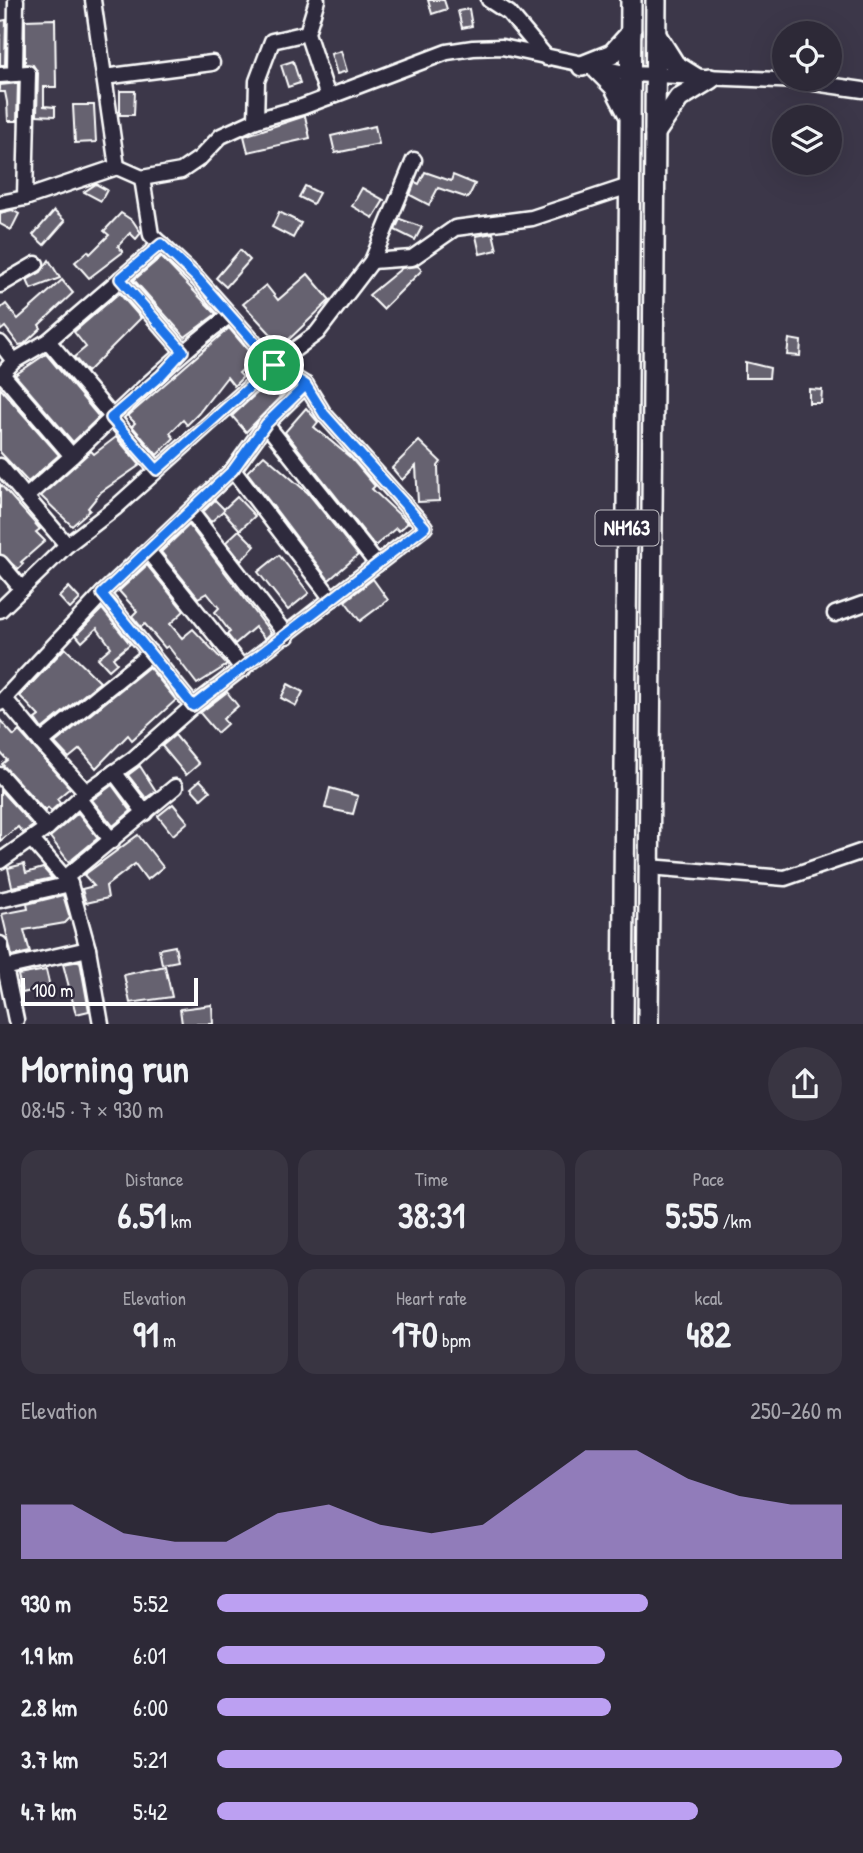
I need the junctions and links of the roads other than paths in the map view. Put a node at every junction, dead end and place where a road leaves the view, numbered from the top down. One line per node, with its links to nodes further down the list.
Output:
1 (16, 0): 13 (street)
2 (93, 0): 15 (street)
3 (317, 0): 7 (street)
4 (489, 0): 10 (street)
5 (631, 0): 8 (highway, NH163)
6 (656, 0): 9 (highway, NH163)
7 (307, 33): 19 (street); 21 (street)
8 (631, 33): 12 (highway); 14 (highway, NH163)
9 (656, 34): 16 (highway, NH163); 17 (highway)
10 (547, 58): 12 (street); 19 (street)
11 (212, 63): 15 (street)
12 (590, 68): 14 (street); 20 (highway)
13 (7, 74): 27 (street)
14 (630, 74): 16 (street); 20 (highway, NH163)
15 (104, 77): 24 (street)
16 (655, 77): 17 (street); 22 (highway, NH163)
17 (703, 78): 18 (street); 22 (highway)
18 (863, 90)
19 (328, 97): 21 (street)
20 (630, 117): 26 (highway, NH163)
21 (257, 120): 25 (street)
22 (655, 133): 76 (highway, NH163)
23 (414, 160): 30 (street)
24 (117, 167): 25 (street); 27 (street)
25 (142, 178): 29 (street)
26 (629, 186): 30 (street); 84 (highway, NH163)
27 (25, 198): 28 (street)
28 (0, 202)
29 (161, 244): 32 (street); 34 (street)
30 (372, 261): 39 (street)
31 (36, 264): 33 (street)
32 (120, 279): 35 (street); 37 (street)
33 (0, 285)
34 (230, 315): 37 (street); 39 (street)
35 (48, 341): 38 (street); 42 (street)
36 (0, 342): 38 (street)
37 (183, 351): 42 (street)
38 (14, 361): 40 (street)
39 (274, 365): 41 (street); 46 (street)
40 (1, 375): 44 (street)
41 (306, 385): 43 (street); 53 (street)
42 (111, 418): 44 (street); 46 (street)
43 (266, 424): 47 (street); 53 (street)
44 (72, 456): 48 (street)
45 (0, 466): 48 (street)
46 (157, 470): 50 (street)
47 (233, 470): 49 (street); 56 (street)
48 (26, 497): 50 (street)
49 (191, 512): 51 (street); 60 (street)
50 (67, 545): 54 (street)
51 (148, 551): 55 (street); 62 (street)
52 (0, 563): 54 (street)
53 (377, 564): 56 (street)
54 (22, 589): 58 (street)
55 (102, 594): 61 (street); 63 (street)
56 (332, 599): 60 (street)
57 (863, 604): 59 (street)
58 (0, 610)
59 (835, 614)
60 (288, 636): 62 (street)
61 (150, 653): 64 (street); 65 (street)
62 (243, 669): 64 (street)
63 (2, 701): 65 (street)
64 (193, 706): 66 (street)
65 (41, 742): 69 (street)
66 (114, 772): 69 (street); 70 (street)
67 (0, 775): 71 (street)
68 (175, 787): 70 (street)
69 (83, 796): 71 (street); 73 (street)
70 (145, 813): 73 (street)
71 (47, 828): 72 (street)
72 (32, 840): 75 (street); 77 (street)
73 (112, 841): 77 (street)
74 (863, 851): 76 (street)
75 (0, 861)
76 (649, 867): 85 (highway, NH163)
77 (67, 881): 78 (street); 80 (street)
78 (0, 900)
79 (0, 944): 81 (street)
80 (88, 949): 81 (street); 83 (street)
81 (4, 968): 82 (street)
82 (16, 1020)
83 (101, 1024)
84 (623, 1024)
85 (648, 1024)

